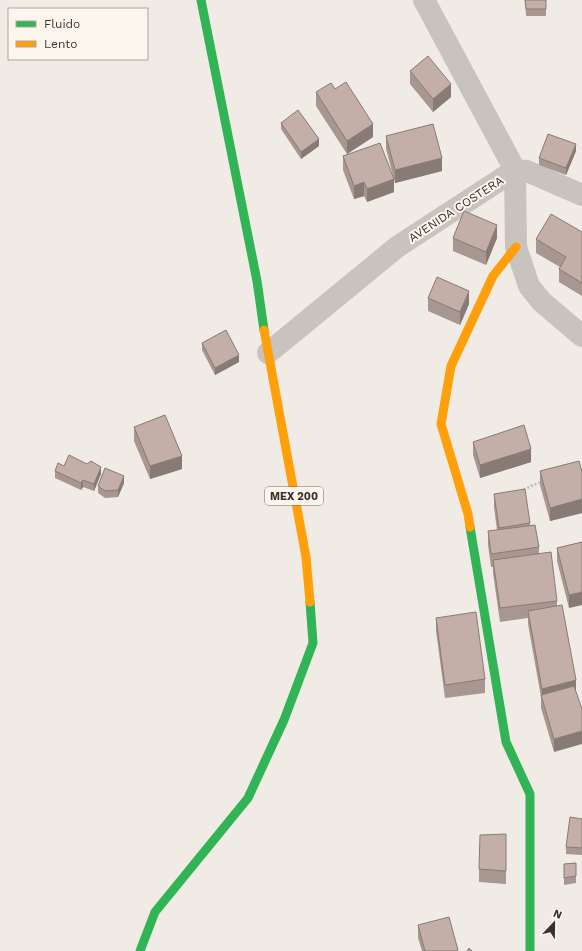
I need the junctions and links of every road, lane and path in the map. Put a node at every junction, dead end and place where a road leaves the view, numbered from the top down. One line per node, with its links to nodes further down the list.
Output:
1 (202, 0): 7 (main road, MEX 200)
2 (424, 0): 3 (street)
3 (515, 170): 4 (street); 5 (street, AVENIDA COSTERA); 7 (street, AVENIDA COSTERA)
4 (582, 195)
5 (516, 247): 6 (street, AVENIDA COSTERA); 11 (main road)
6 (582, 336)
7 (268, 353): 10 (main road, MEX 200)
8 (546, 479): 9 (path)
9 (518, 492)
10 (140, 951)
11 (530, 951)

